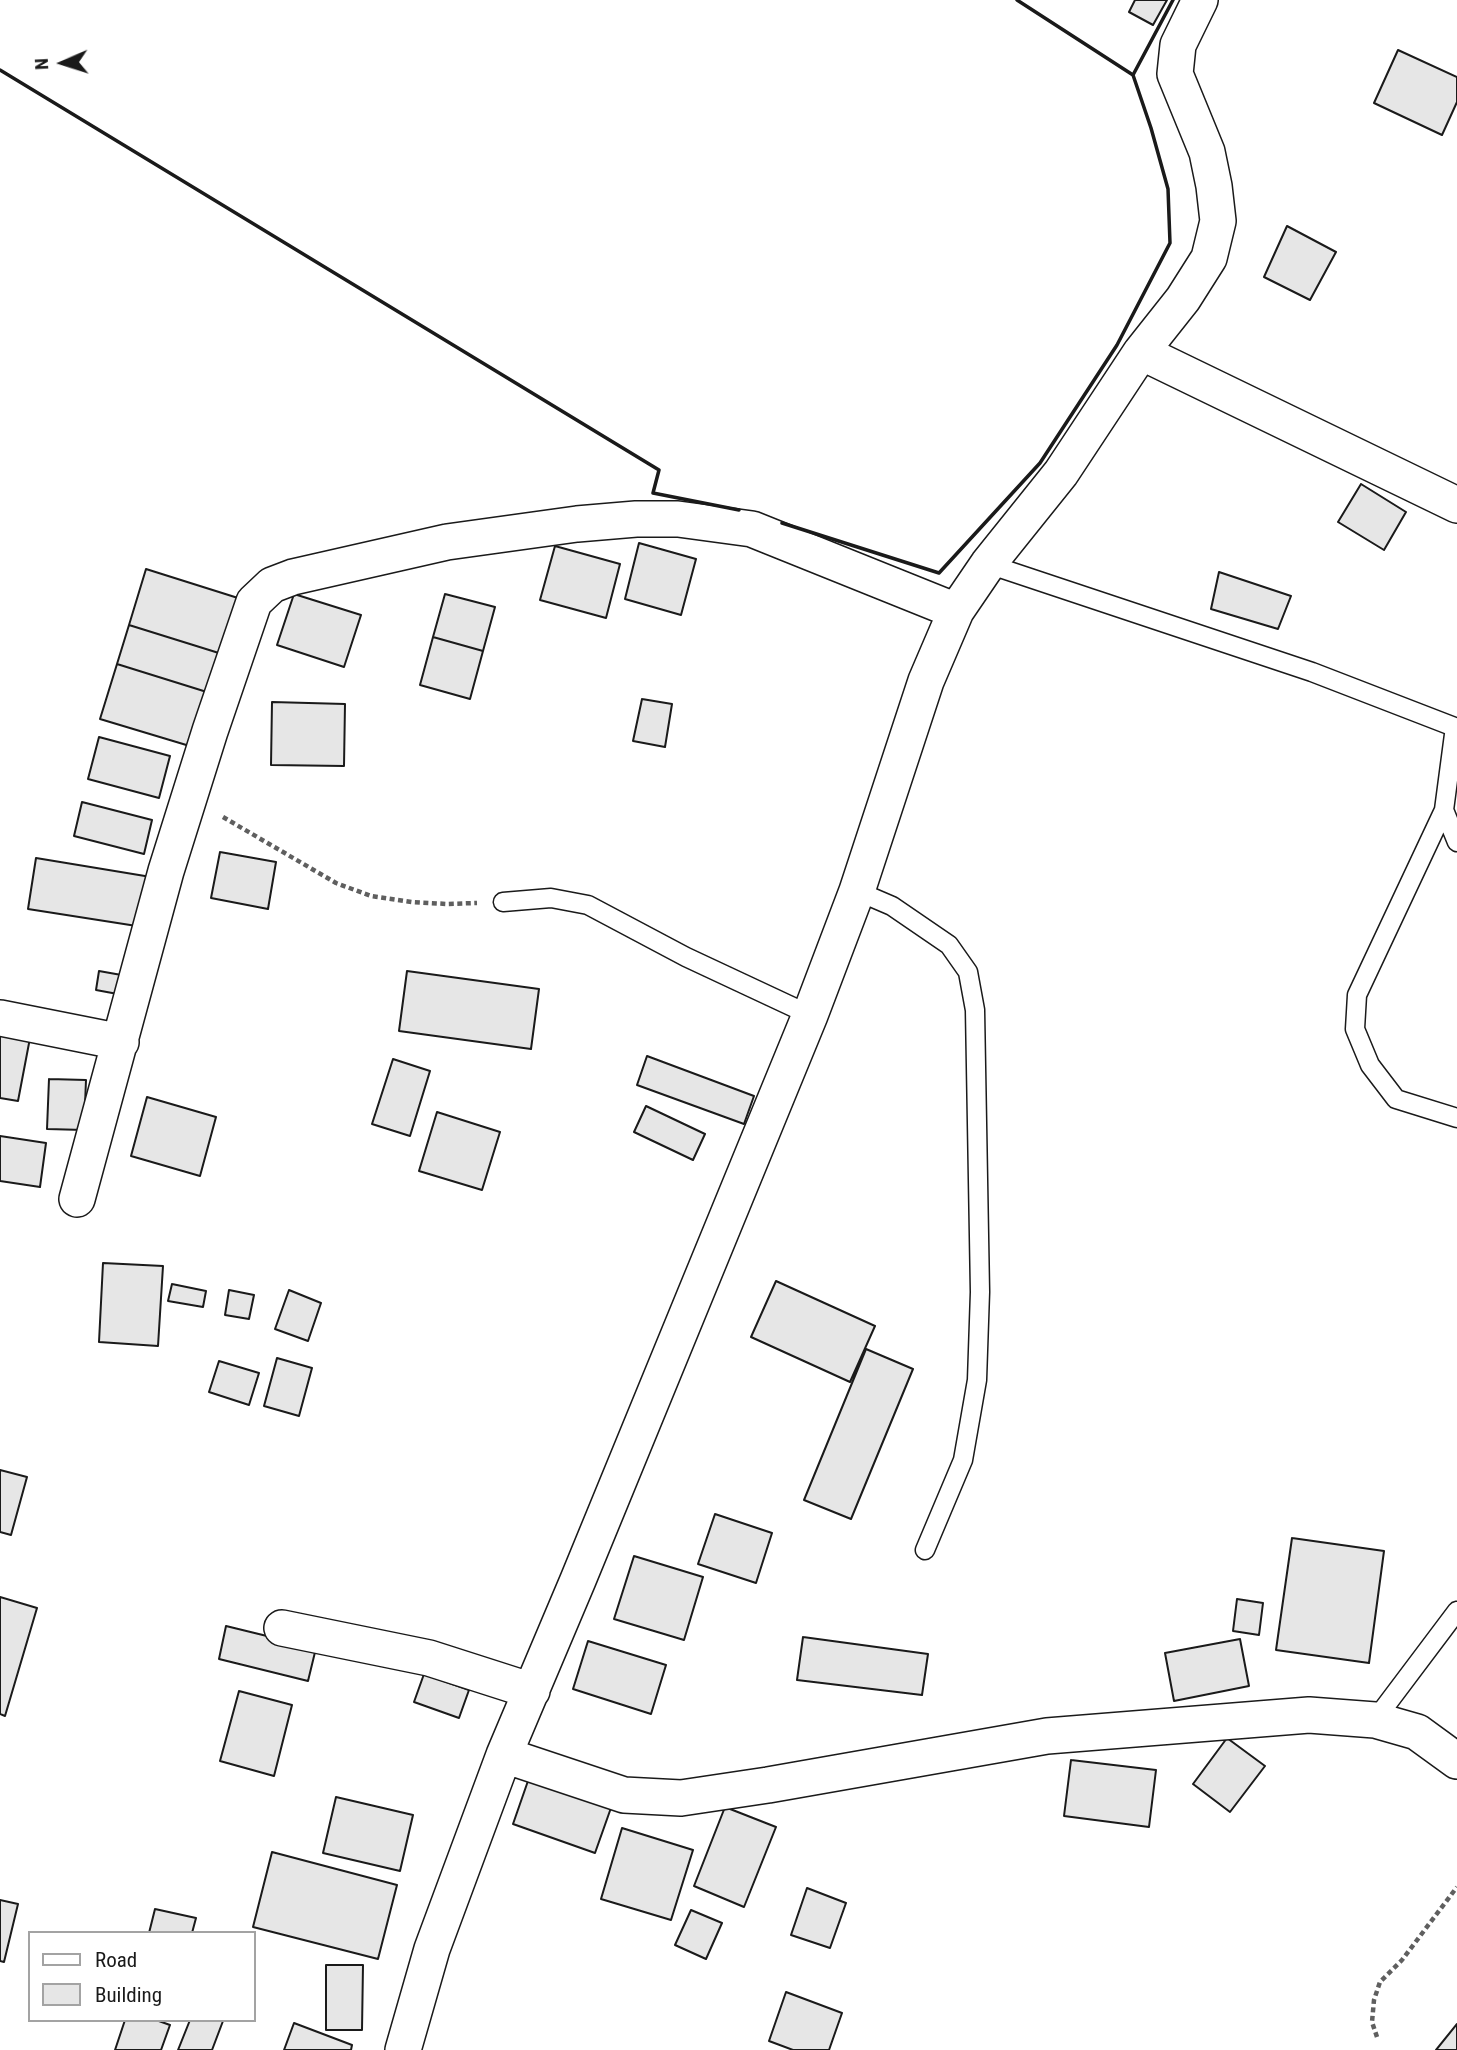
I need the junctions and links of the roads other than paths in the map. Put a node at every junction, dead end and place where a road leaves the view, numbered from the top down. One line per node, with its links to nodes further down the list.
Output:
1 (1200, 0): 2 (street)
2 (1141, 352): 3 (street); 4 (street)
3 (1457, 505)
4 (988, 564): 5 (street); 6 (lane)
5 (956, 611): 9 (street); 13 (street)
6 (1456, 727): 7 (lane)
7 (1444, 810): 8 (lane); 14 (lane)
8 (1457, 842)
9 (857, 891): 11 (street); 16 (lane)
10 (503, 901): 11 (lane)
11 (810, 1015): 19 (street)
12 (0, 1018): 13 (street)
13 (121, 1042): 15 (street)
14 (1457, 1118)
15 (78, 1199)
16 (925, 1550)
17 (1457, 1611): 20 (lane)
18 (282, 1628): 19 (street)
19 (531, 1691): 21 (street)
20 (1375, 1720): 21 (street); 22 (street)
21 (504, 1755): 23 (street)
22 (1457, 1761)
23 (404, 2050)

